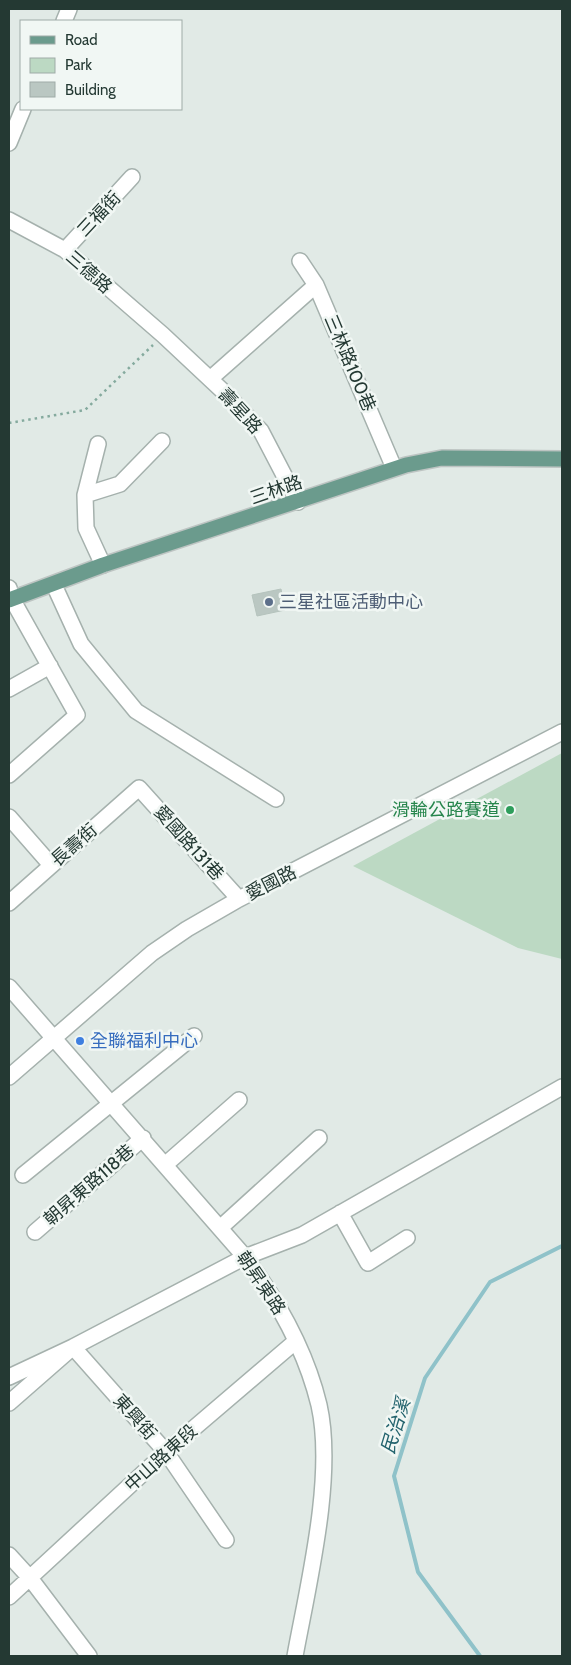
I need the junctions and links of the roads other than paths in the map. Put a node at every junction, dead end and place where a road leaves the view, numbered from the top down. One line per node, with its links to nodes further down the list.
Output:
1 (22, 110): 2 (street)
2 (10, 133)
3 (132, 177): 5 (street, 三福街)
4 (9, 220): 5 (street, 三德路)
5 (65, 250): 8 (street, 三德路)
6 (300, 261): 7 (street, 三林路100巷)
7 (316, 285): 9 (street); 13 (street, 三林路100巷)
8 (163, 335): 9 (street, 壽星路)
9 (210, 379): 15 (street, 壽星路)
10 (162, 441): 14 (street)
11 (98, 444): 14 (street)
12 (562, 459): 13 (main road, 三林路)
13 (394, 468): 15 (main road, 三林路)
14 (85, 495): 16 (street)
15 (298, 502): 16 (main road, 三林路)
16 (103, 565): 17 (main road, 三林路)
17 (54, 585): 18 (main road, 三林路); 24 (street)
18 (10, 595): 19 (street)
19 (50, 666): 20 (street); 22 (street)
20 (9, 689)
21 (562, 732): 27 (street, 愛國路)
22 (9, 776)
23 (139, 788): 26 (street, 長壽街); 27 (street, 愛國路131巷)
24 (276, 799)
25 (9, 818): 26 (street)
26 (51, 865): 28 (street, 長壽街)
27 (239, 899): 31 (street, 愛國路)
28 (9, 903)
29 (9, 987): 31 (street, 朝昇東路)
30 (194, 1036): 35 (street)
31 (54, 1037): 32 (street, 愛國路); 35 (street, 朝昇東路)
32 (9, 1077)
33 (562, 1087): 40 (street)
34 (239, 1100): 38 (street)
35 (113, 1104): 36 (street, 朝昇東路); 39 (street)
36 (143, 1138): 38 (street, 朝昇東路); 42 (street, 朝昇東路118巷)
37 (319, 1138): 41 (street)
38 (166, 1164): 41 (street, 朝昇東路)
39 (23, 1174)
40 (340, 1213): 43 (street); 44 (street)
41 (220, 1228): 44 (street, 朝昇東路)
42 (35, 1232)
43 (407, 1238)
44 (245, 1257): 45 (street, 朝昇東路); 46 (street)
45 (296, 1341): 49 (street, 中山路東段); 55 (street, 朝昇東路)
46 (73, 1347): 47 (street); 48 (street); 49 (street, 東興街)
47 (9, 1377)
48 (9, 1403)
49 (166, 1452): 50 (street, 東興街); 52 (street, 中山路東段)
50 (226, 1540)
51 (9, 1555): 52 (street)
52 (30, 1578): 53 (street, 中山路東段); 54 (street)
53 (9, 1597)
54 (89, 1656)
55 (295, 1656)

